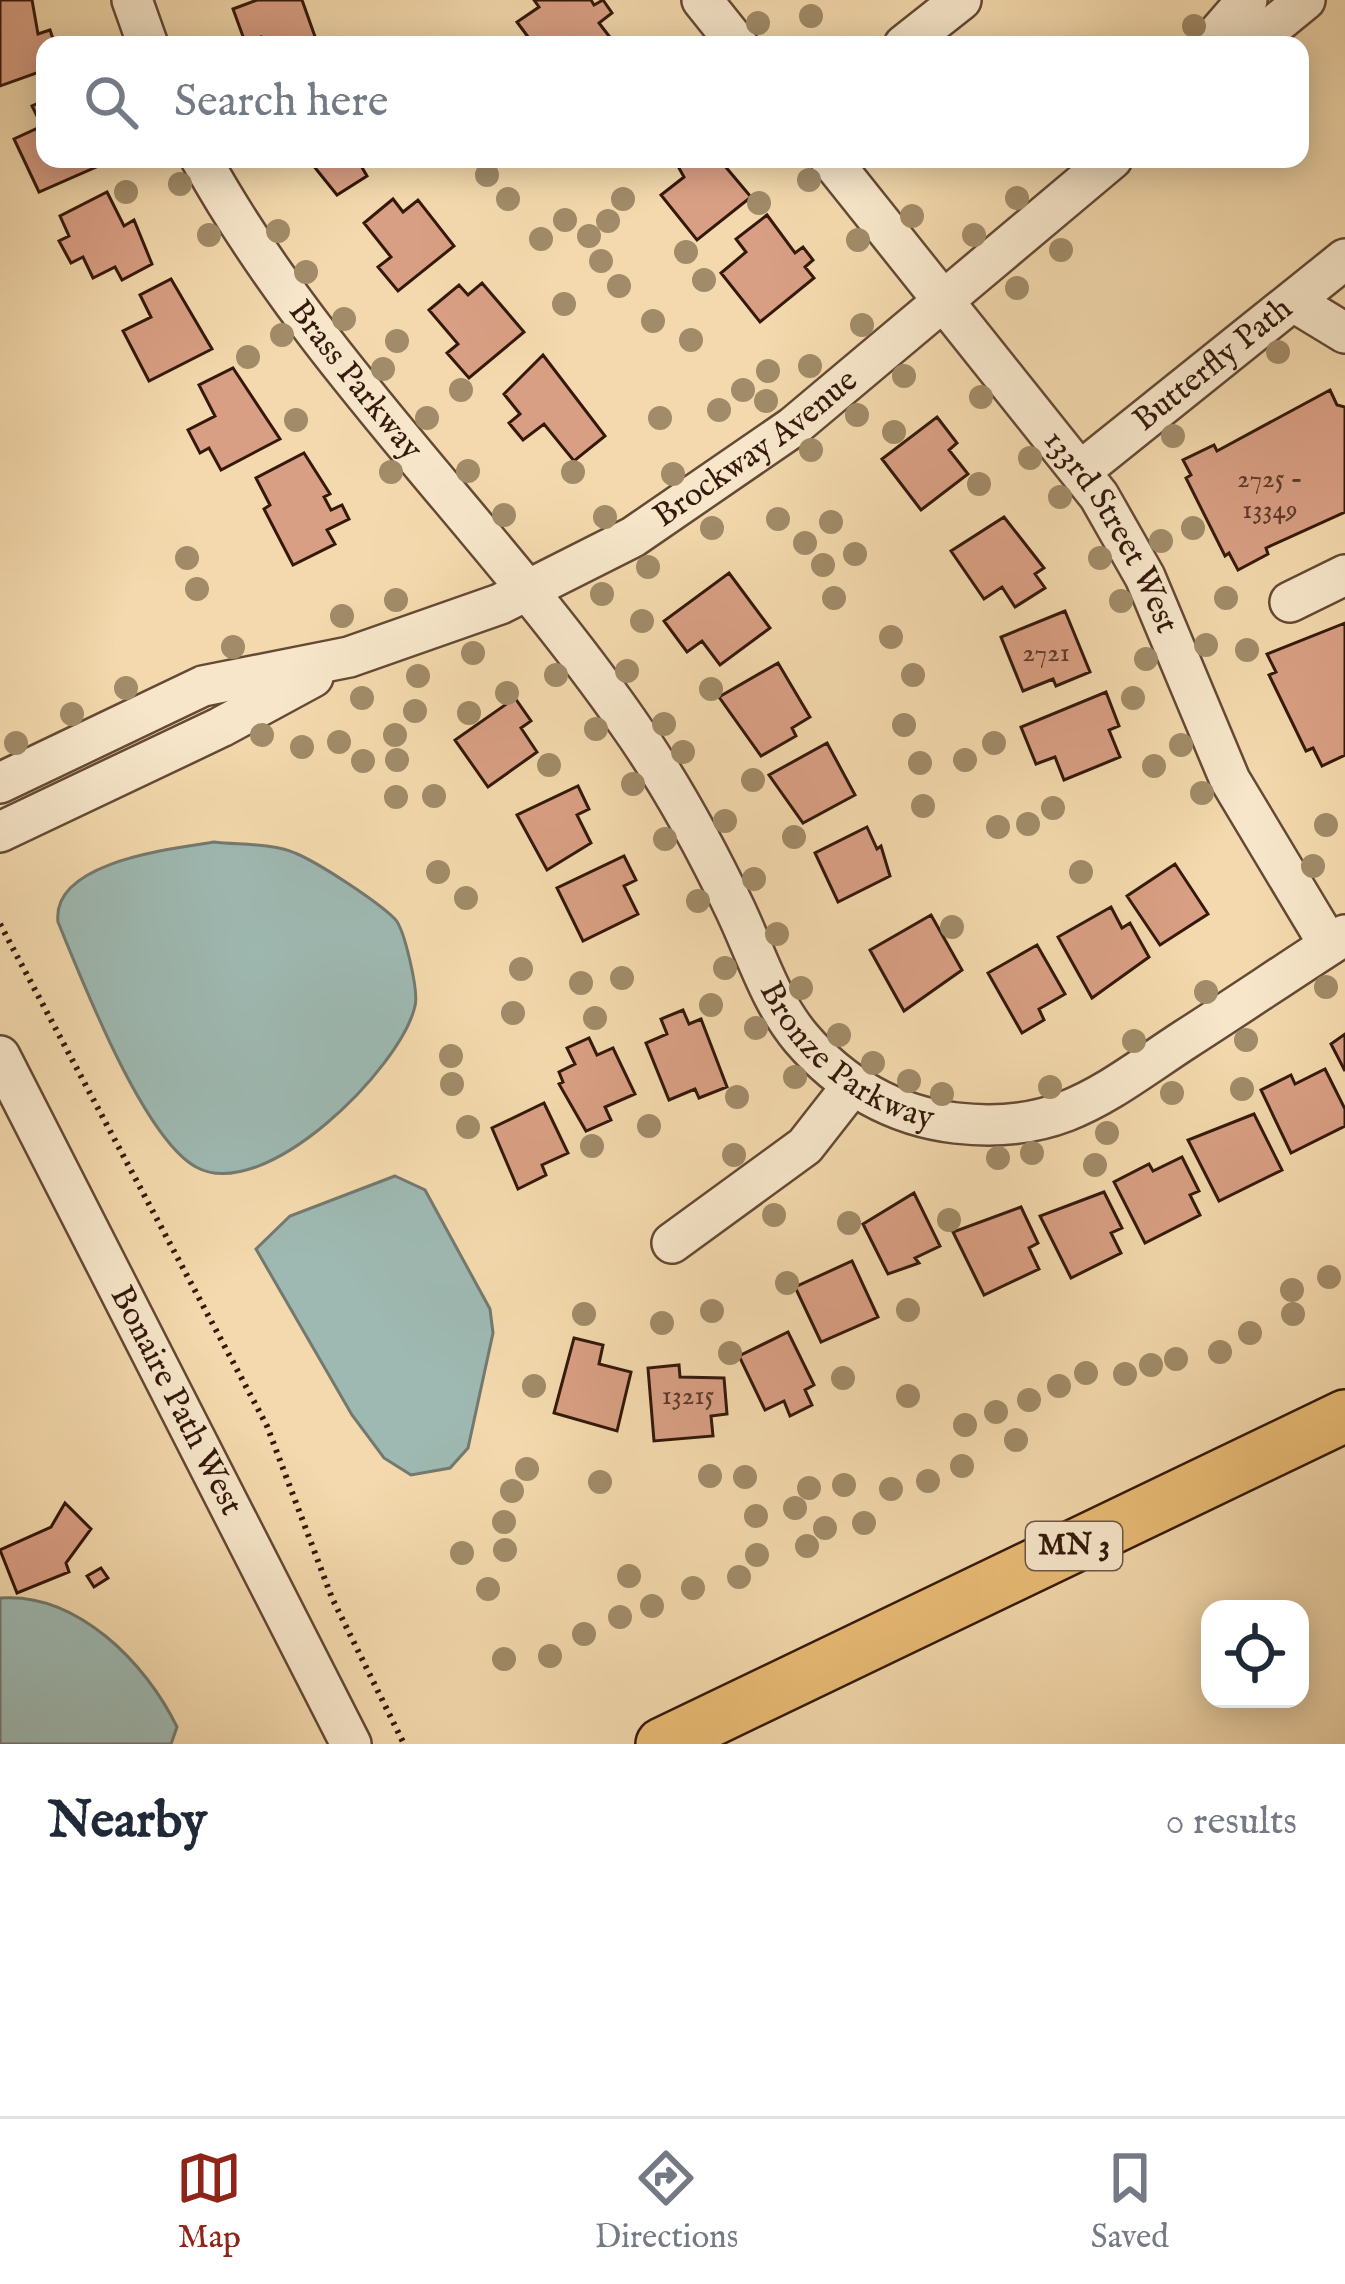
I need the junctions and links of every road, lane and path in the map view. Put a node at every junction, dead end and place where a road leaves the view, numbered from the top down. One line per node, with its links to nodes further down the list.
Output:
1 (132, 0): 6 (street)
2 (701, 0): 7 (street)
3 (961, 0): 8 (street)
4 (1247, 0): 9 (street)
5 (1305, 0): 10 (street)
6 (145, 36)
7 (731, 36)
8 (915, 36)
9 (1216, 36)
10 (1261, 36)
11 (207, 168): 20 (street, Brass Parkway)
12 (837, 168): 15 (street, 133rd Street West)
13 (1101, 168): 15 (street, Brockway Avenue)
14 (1345, 259): 16 (street, Butterfly Path)
15 (944, 302): 18 (street, 133rd Street West); 20 (street, Brockway Avenue)
16 (1294, 302): 17 (street); 18 (street, Butterfly Path)
17 (1345, 333)
18 (1082, 470): 26 (street, 133rd Street West)
19 (1345, 575): 21 (street)
20 (527, 590): 22 (street, Brockway Avenue); 28 (street, Bronze Parkway)
21 (1290, 602)
22 (349, 657): 23 (street, Brockway Avenue); 24 (street, Brockway Avenue)
23 (0, 783)
24 (0, 832)
25 (0, 924): 32 (path)
26 (1337, 940): 28 (street, Bronze Parkway)
27 (0, 1056): 31 (street, Bonaire Path West)
28 (852, 1086): 29 (street)
29 (672, 1243)
30 (1345, 1416): 33 (main road, MN 3)
31 (350, 1744)
32 (404, 1744)
33 (662, 1744)

